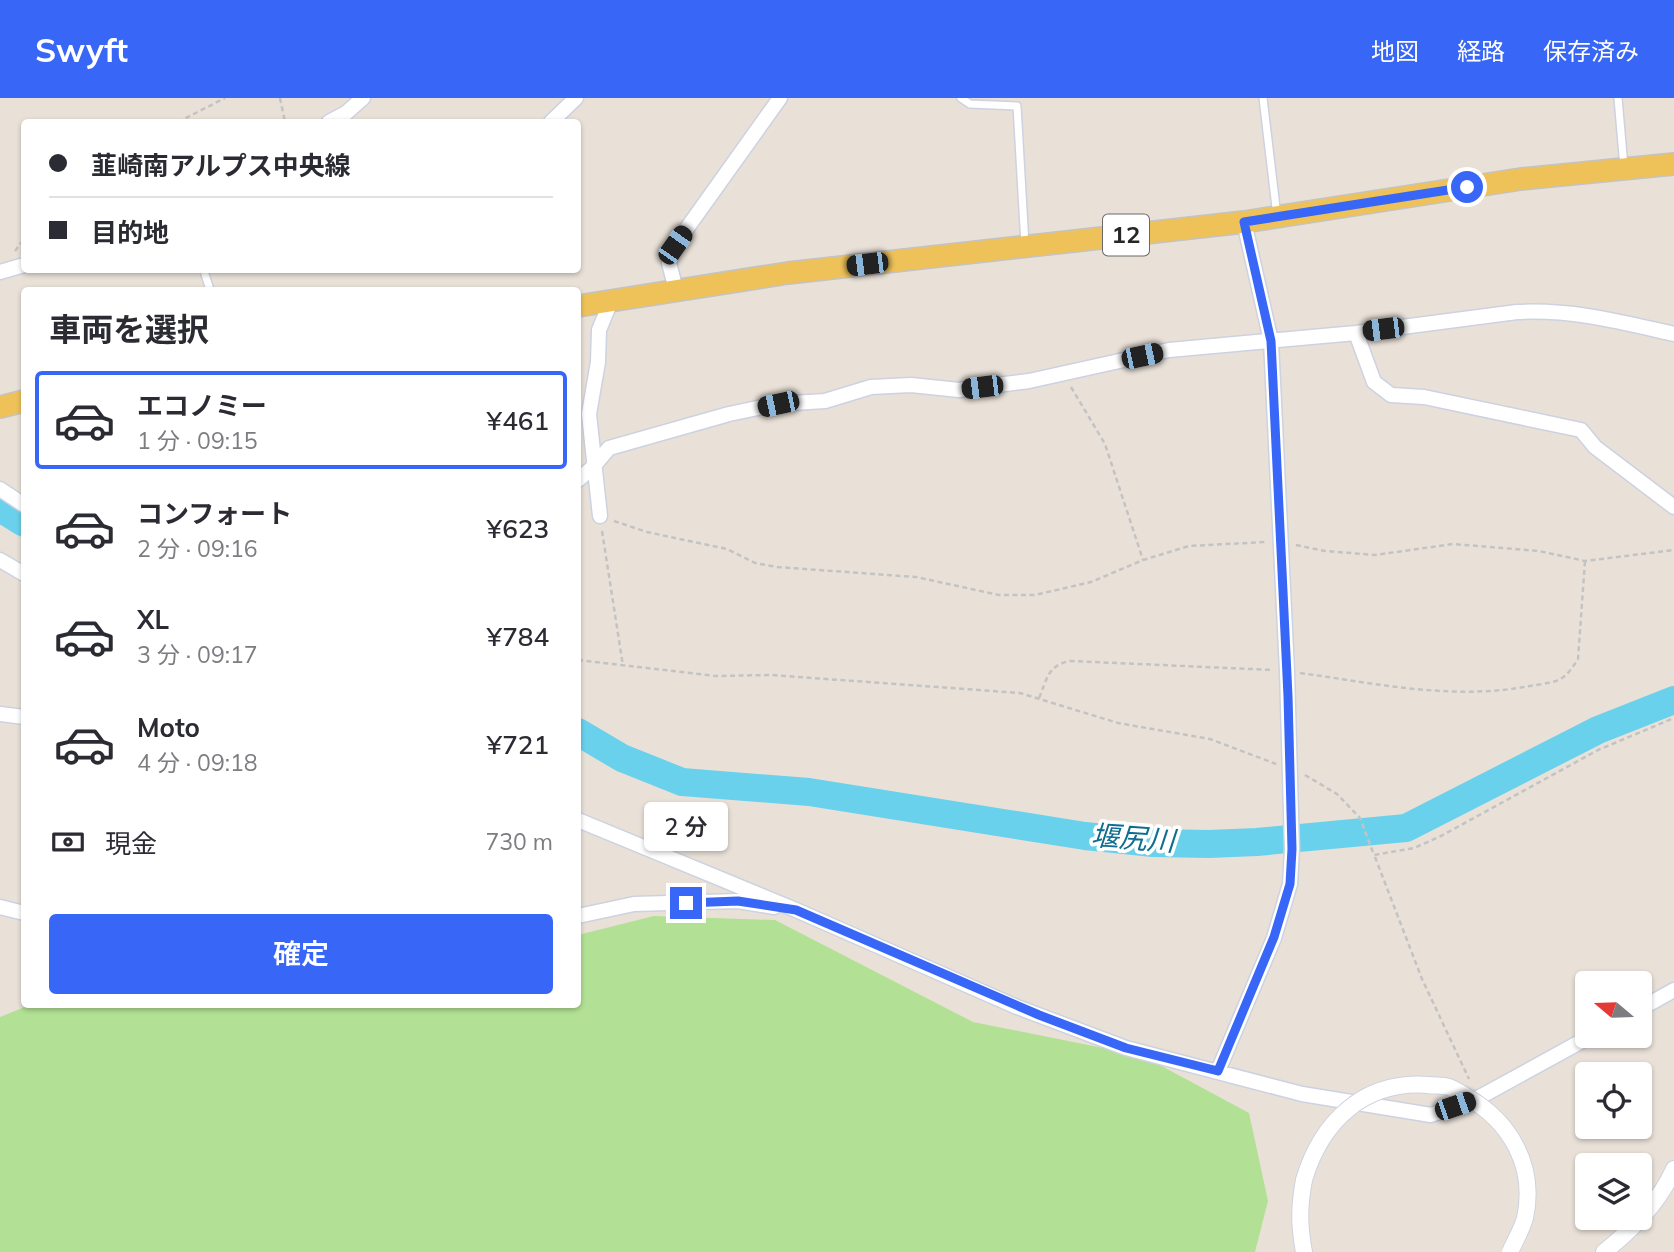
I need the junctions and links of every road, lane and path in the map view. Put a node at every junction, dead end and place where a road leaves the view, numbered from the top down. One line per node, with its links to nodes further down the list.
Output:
1 (225, 98): 9 (path)
2 (281, 98): 10 (path)
3 (363, 98): 11 (street)
4 (576, 98): 12 (street)
5 (780, 98): 20 (street)
6 (961, 98): 17 (lane)
7 (1263, 98): 15 (lane)
8 (1618, 98): 14 (lane)
9 (183, 119)
10 (284, 119)
11 (335, 119)
12 (554, 119)
13 (1674, 164): 14 (main road, 12)
14 (1625, 168): 15 (main road, 12)
15 (1277, 216): 16 (main road, 12)
16 (1244, 222): 17 (main road, 12); 25 (street)
17 (1025, 245): 20 (main road, 12)
18 (21, 266): 19 (street)
19 (0, 272)
20 (676, 290): 21 (main road, 12)
21 (611, 301): 22 (main road, 12); 29 (street)
22 (581, 306)
23 (1356, 333): 24 (street); 25 (street); 33 (street)
24 (1674, 334)
25 (1271, 341): 26 (street); 35 (street)
26 (1062, 373): 29 (street); 38 (path)
27 (21, 402): 28 (main road)
28 (0, 407)
29 (593, 467): 30 (street); 34 (street)
30 (581, 477)
31 (0, 489): 32 (street)
32 (21, 503)
33 (1674, 508)
34 (600, 516): 38 (path); 42 (path)
35 (1281, 541): 38 (path); 39 (path); 43 (street)
36 (1674, 550): 39 (path)
37 (0, 560): 40 (street)
38 (1143, 560)
39 (1585, 561): 43 (path)
40 (21, 572)
41 (581, 660): 42 (path)
42 (622, 666): 44 (path)
43 (1287, 671): 44 (path); 48 (street)
44 (1039, 698): 48 (path)
45 (0, 714): 46 (street)
46 (21, 717)
47 (1674, 718): 50 (path)
48 (1291, 769): 50 (path); 58 (street)
49 (581, 821): 52 (street)
50 (1374, 855): 59 (path)
51 (0, 907): 53 (street)
52 (796, 910): 54 (street); 58 (street)
53 (21, 912)
54 (581, 915)
55 (1674, 990): 56 (street)
56 (1652, 1002)
57 (1575, 1045): 59 (street)
58 (1218, 1071): 59 (street)
59 (1478, 1098)
60 (1674, 1169): 61 (street)
61 (1669, 1192): 64 (street)
62 (1304, 1252): 63 (street, bridge)
63 (1510, 1252)
64 (1604, 1252)

